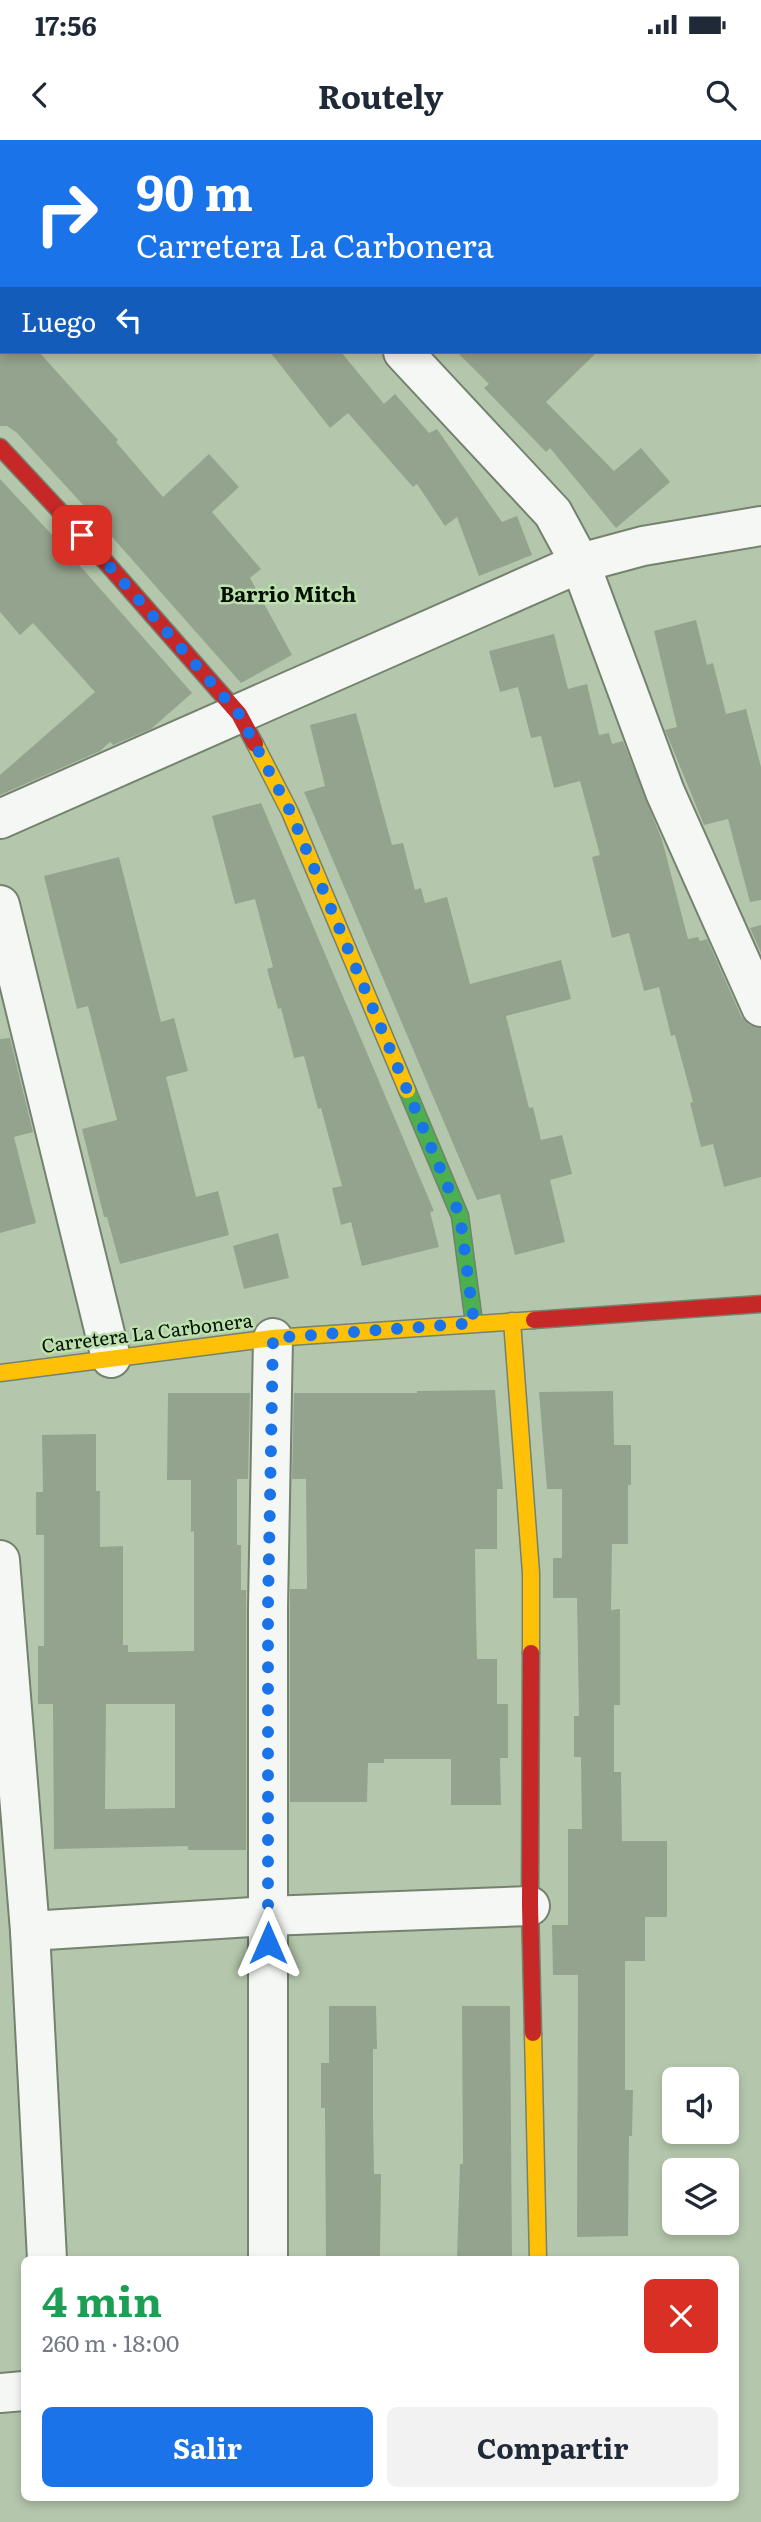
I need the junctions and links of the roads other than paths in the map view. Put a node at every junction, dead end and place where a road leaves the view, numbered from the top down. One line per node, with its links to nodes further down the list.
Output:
1 (404, 354): 4 (street)
2 (0, 447): 5 (street)
3 (761, 526): 4 (street)
4 (580, 563): 5 (street); 8 (street)
5 (239, 714): 6 (street); 11 (street)
6 (0, 819)
7 (0, 905): 13 (street)
8 (761, 1007)
9 (761, 1304): 10 (street, Carretera La Carbonera)
10 (512, 1321): 11 (street, Carretera La Carbonera); 16 (street)
11 (474, 1323): 12 (street, Carretera La Carbonera)
12 (273, 1338): 13 (street, Carretera La Carbonera); 17 (street)
13 (111, 1357): 14 (street, Carretera La Carbonera)
14 (0, 1373)
15 (0, 1560): 18 (street)
16 (530, 1906): 17 (street); 21 (street)
17 (268, 1916): 18 (street); 20 (street)
18 (30, 1931): 19 (street)
19 (47, 2256)
20 (268, 2256)
21 (538, 2256)
22 (21, 2391): 23 (street)
23 (0, 2393)

